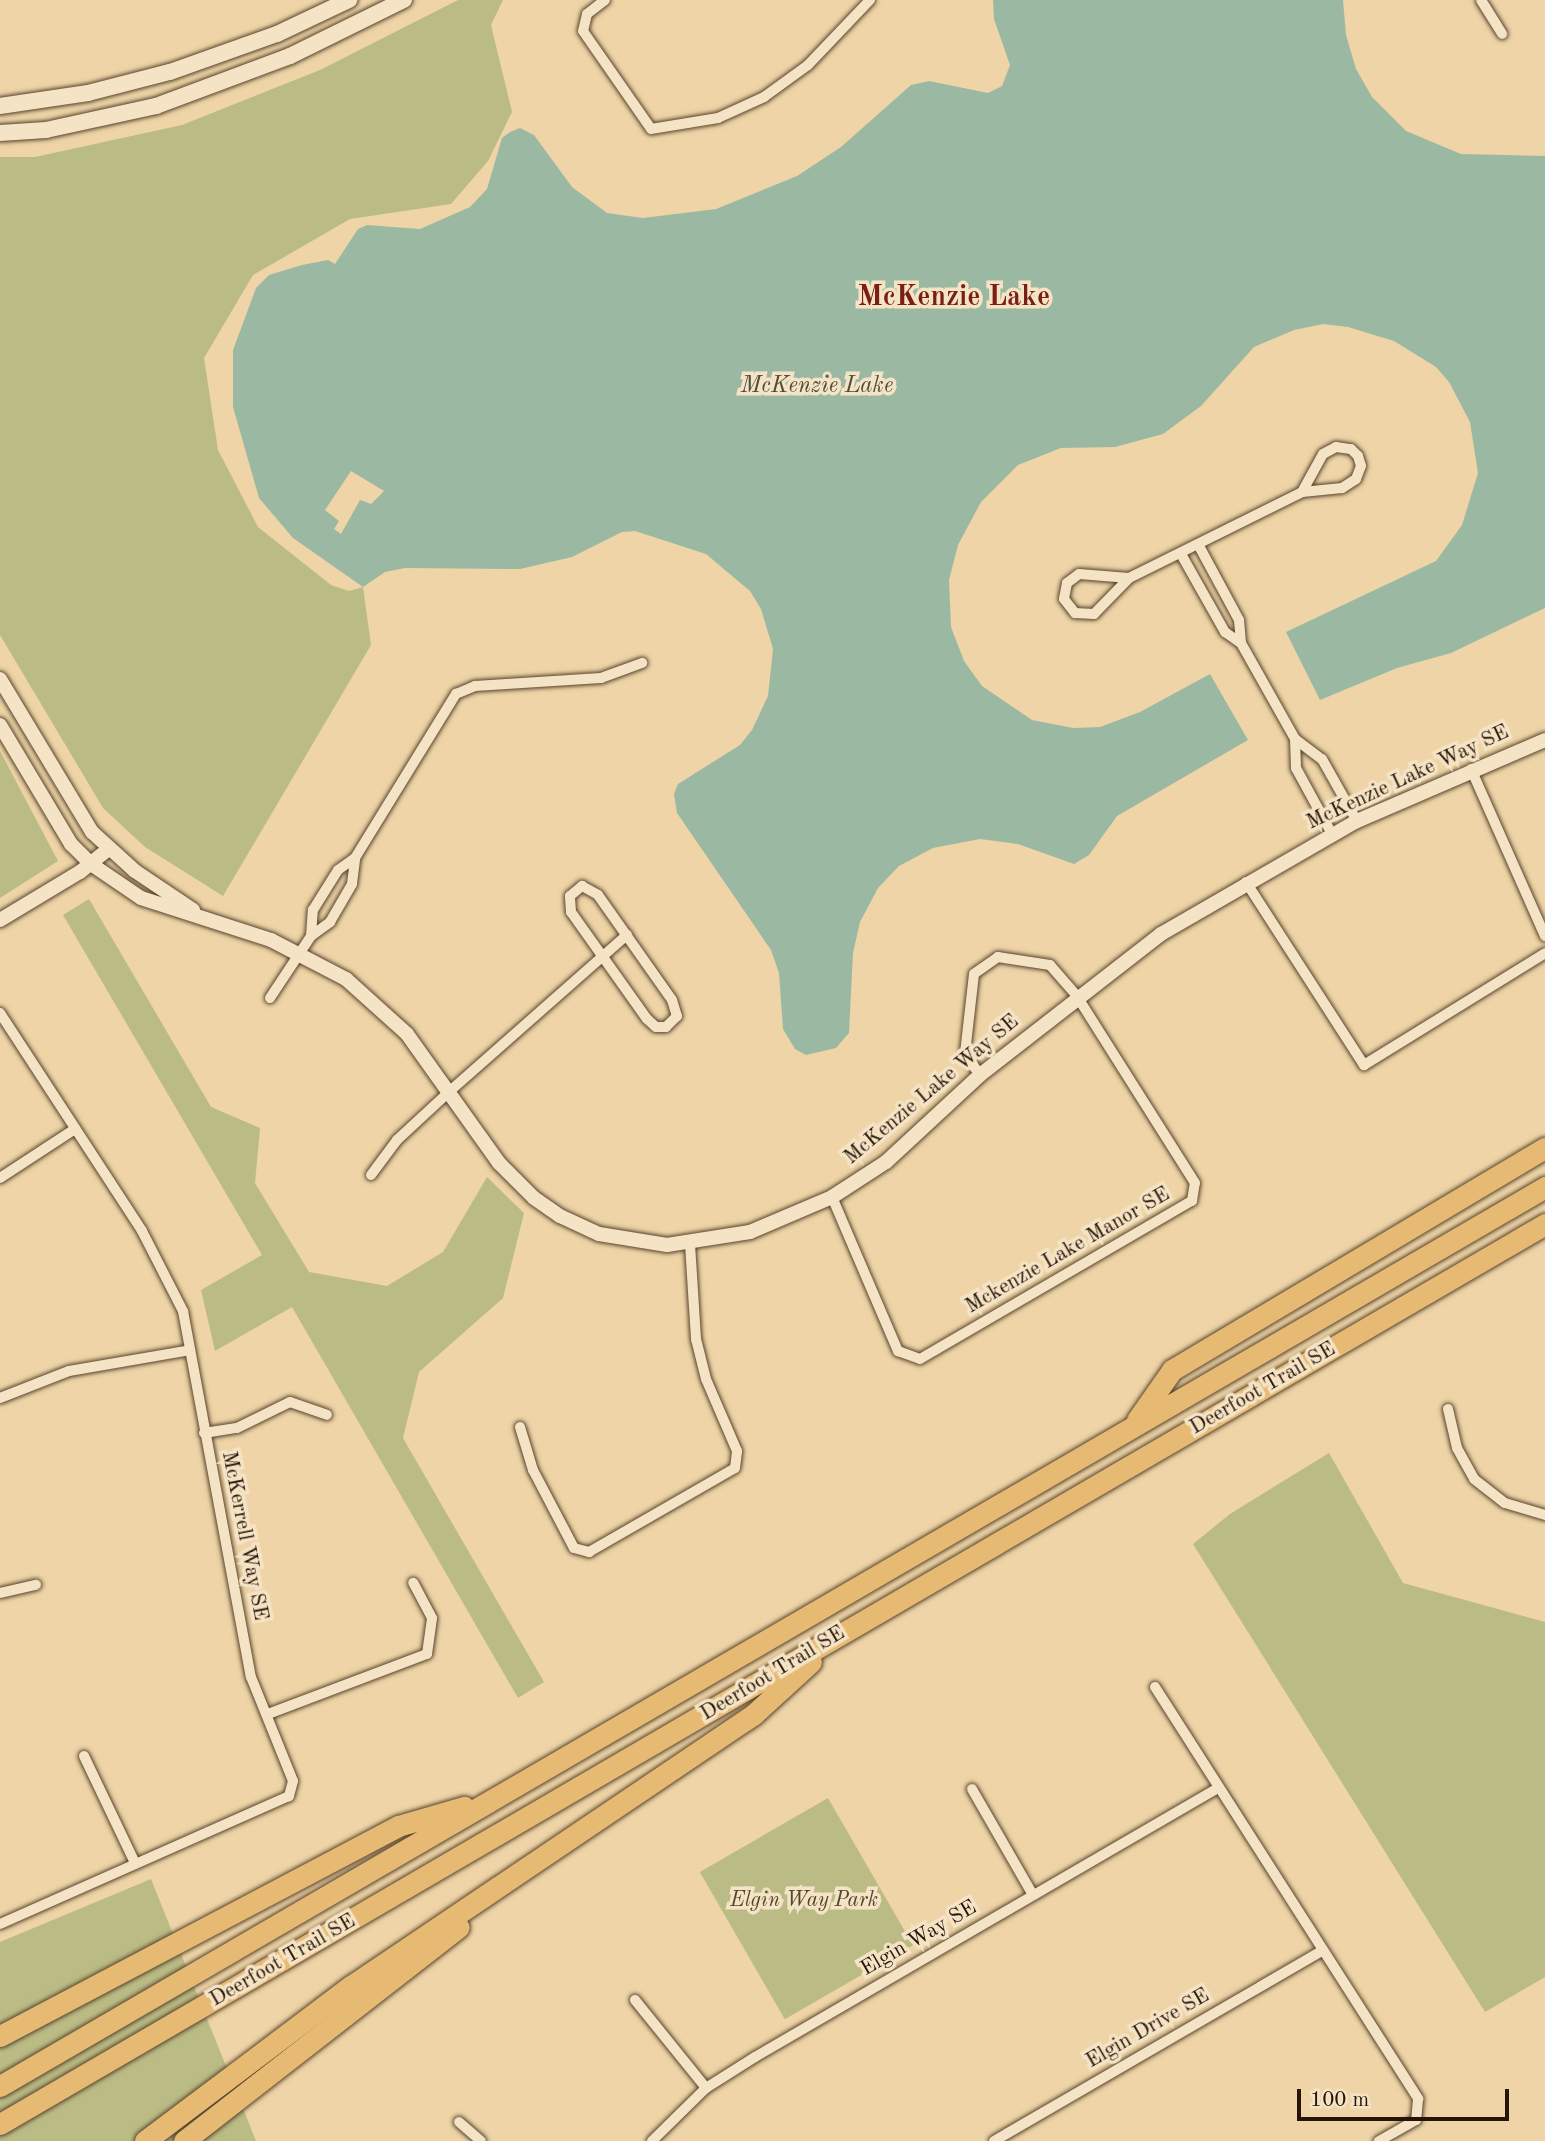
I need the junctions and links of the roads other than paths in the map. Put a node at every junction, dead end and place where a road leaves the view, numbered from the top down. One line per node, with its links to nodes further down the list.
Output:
1 (349, 0): 7 (main road)
2 (404, 0): 8 (main road)
3 (605, 0): 4 (street)
4 (870, 0)
5 (1481, 0): 6 (street)
6 (1502, 34)
7 (0, 106)
8 (0, 133)
9 (1302, 492): 9 (street); 10 (street)
10 (1199, 546): 11 (street); 13 (street)
11 (1181, 554): 12 (street); 13 (street)
12 (1129, 578): 12 (street)
13 (1241, 643): 17 (street)
14 (642, 663): 23 (street)
15 (0, 678): 22 (street, McKenzie Lake Way SE)
16 (0, 725): 24 (street, McKenzie Lake Way SE)
17 (1295, 739): 20 (street); 21 (street)
18 (1545, 740): 19 (street, McKenzie Lake Way SE)
19 (1471, 769): 20 (street, McKenzie Lake Way SE); 30 (street)
20 (1357, 821): 21 (street, McKenzie Lake Way SE)
21 (1332, 834): 25 (street, McKenzie Lake Way SE)
22 (108, 849): 24 (street); 26 (street, McKenzie Lake Way SE)
23 (355, 858): 29 (street); 29 (street)
24 (91, 864): 26 (street, McKenzie Lake Way SE); 27 (street)
25 (1246, 882): 31 (street); 34 (street, McKenzie Lake Way SE)
26 (197, 913): 32 (street, McKenzie Lake Way SE)
27 (0, 920)
28 (627, 935): 33 (street); 33 (street); 33 (street)
29 (311, 936): 32 (street)
30 (1545, 936)
31 (1545, 953)
32 (301, 954): 35 (street); 38 (street, McKenzie Lake Way SE)
33 (603, 957): 38 (street)
34 (1077, 996): 37 (street, McKenzie Lake Way SE); 37 (street); 44 (street, Mckenzie Lake Manor SE)
35 (270, 998)
36 (0, 1013): 39 (street, McKerrell Way SE)
37 (980, 1075): 44 (street, McKenzie Lake Way SE)
38 (450, 1091): 41 (street); 48 (street, McKenzie Lake Way SE)
39 (75, 1129): 42 (street); 49 (street, McKerrell Way SE)
40 (1545, 1148): 54 (highway)
41 (371, 1175)
42 (0, 1178)
43 (1545, 1187): 54 (highway, Deerfoot Trail SE)
44 (832, 1198): 48 (street, McKenzie Lake Way SE)
45 (1545, 1224): 47 (highway, Deerfoot Trail SE)
46 (1545, 1235): 47 (highway)
47 (1513, 1242): 60 (highway, Deerfoot Trail SE)
48 (690, 1244): 53 (street)
49 (190, 1350): 50 (street); 55 (street, McKerrell Way SE)
50 (0, 1398)
51 (1448, 1409): 56 (street)
52 (327, 1415): 55 (street)
53 (520, 1427)
54 (1132, 1427): 66 (highway, Deerfoot Trail SE)
55 (204, 1433): 62 (street, McKerrell Way SE)
56 (1545, 1515)
57 (413, 1583): 62 (street)
58 (36, 1585): 59 (street)
59 (0, 1593)
60 (844, 1632): 68 (highway); 77 (highway, Deerfoot Trail SE)
61 (1155, 1687): 64 (street)
62 (268, 1714): 67 (street, McKerrell Way SE)
63 (84, 1756): 67 (street)
64 (1218, 1788): 69 (street, Elgin Way SE); 71 (street)
65 (972, 1789): 69 (street)
66 (490, 1800): 73 (highway); 74 (highway, Deerfoot Trail SE)
67 (135, 1863): 70 (street, McKerrell Way SE)
68 (485, 1893): 78 (highway); 79 (highway)
69 (1033, 1895): 75 (street, Elgin Way SE)
70 (0, 1924)
71 (1322, 1951): 82 (street, Elgin Drive SE); 83 (street)
72 (635, 2000): 75 (street)
73 (0, 2036)
74 (0, 2086)
75 (706, 2088): 81 (street, Elgin Way SE)
76 (459, 2122): 80 (street)
77 (0, 2124)
78 (145, 2141)
79 (184, 2141)
80 (481, 2141)
81 (652, 2141)
82 (994, 2141)
83 (1379, 2141)

